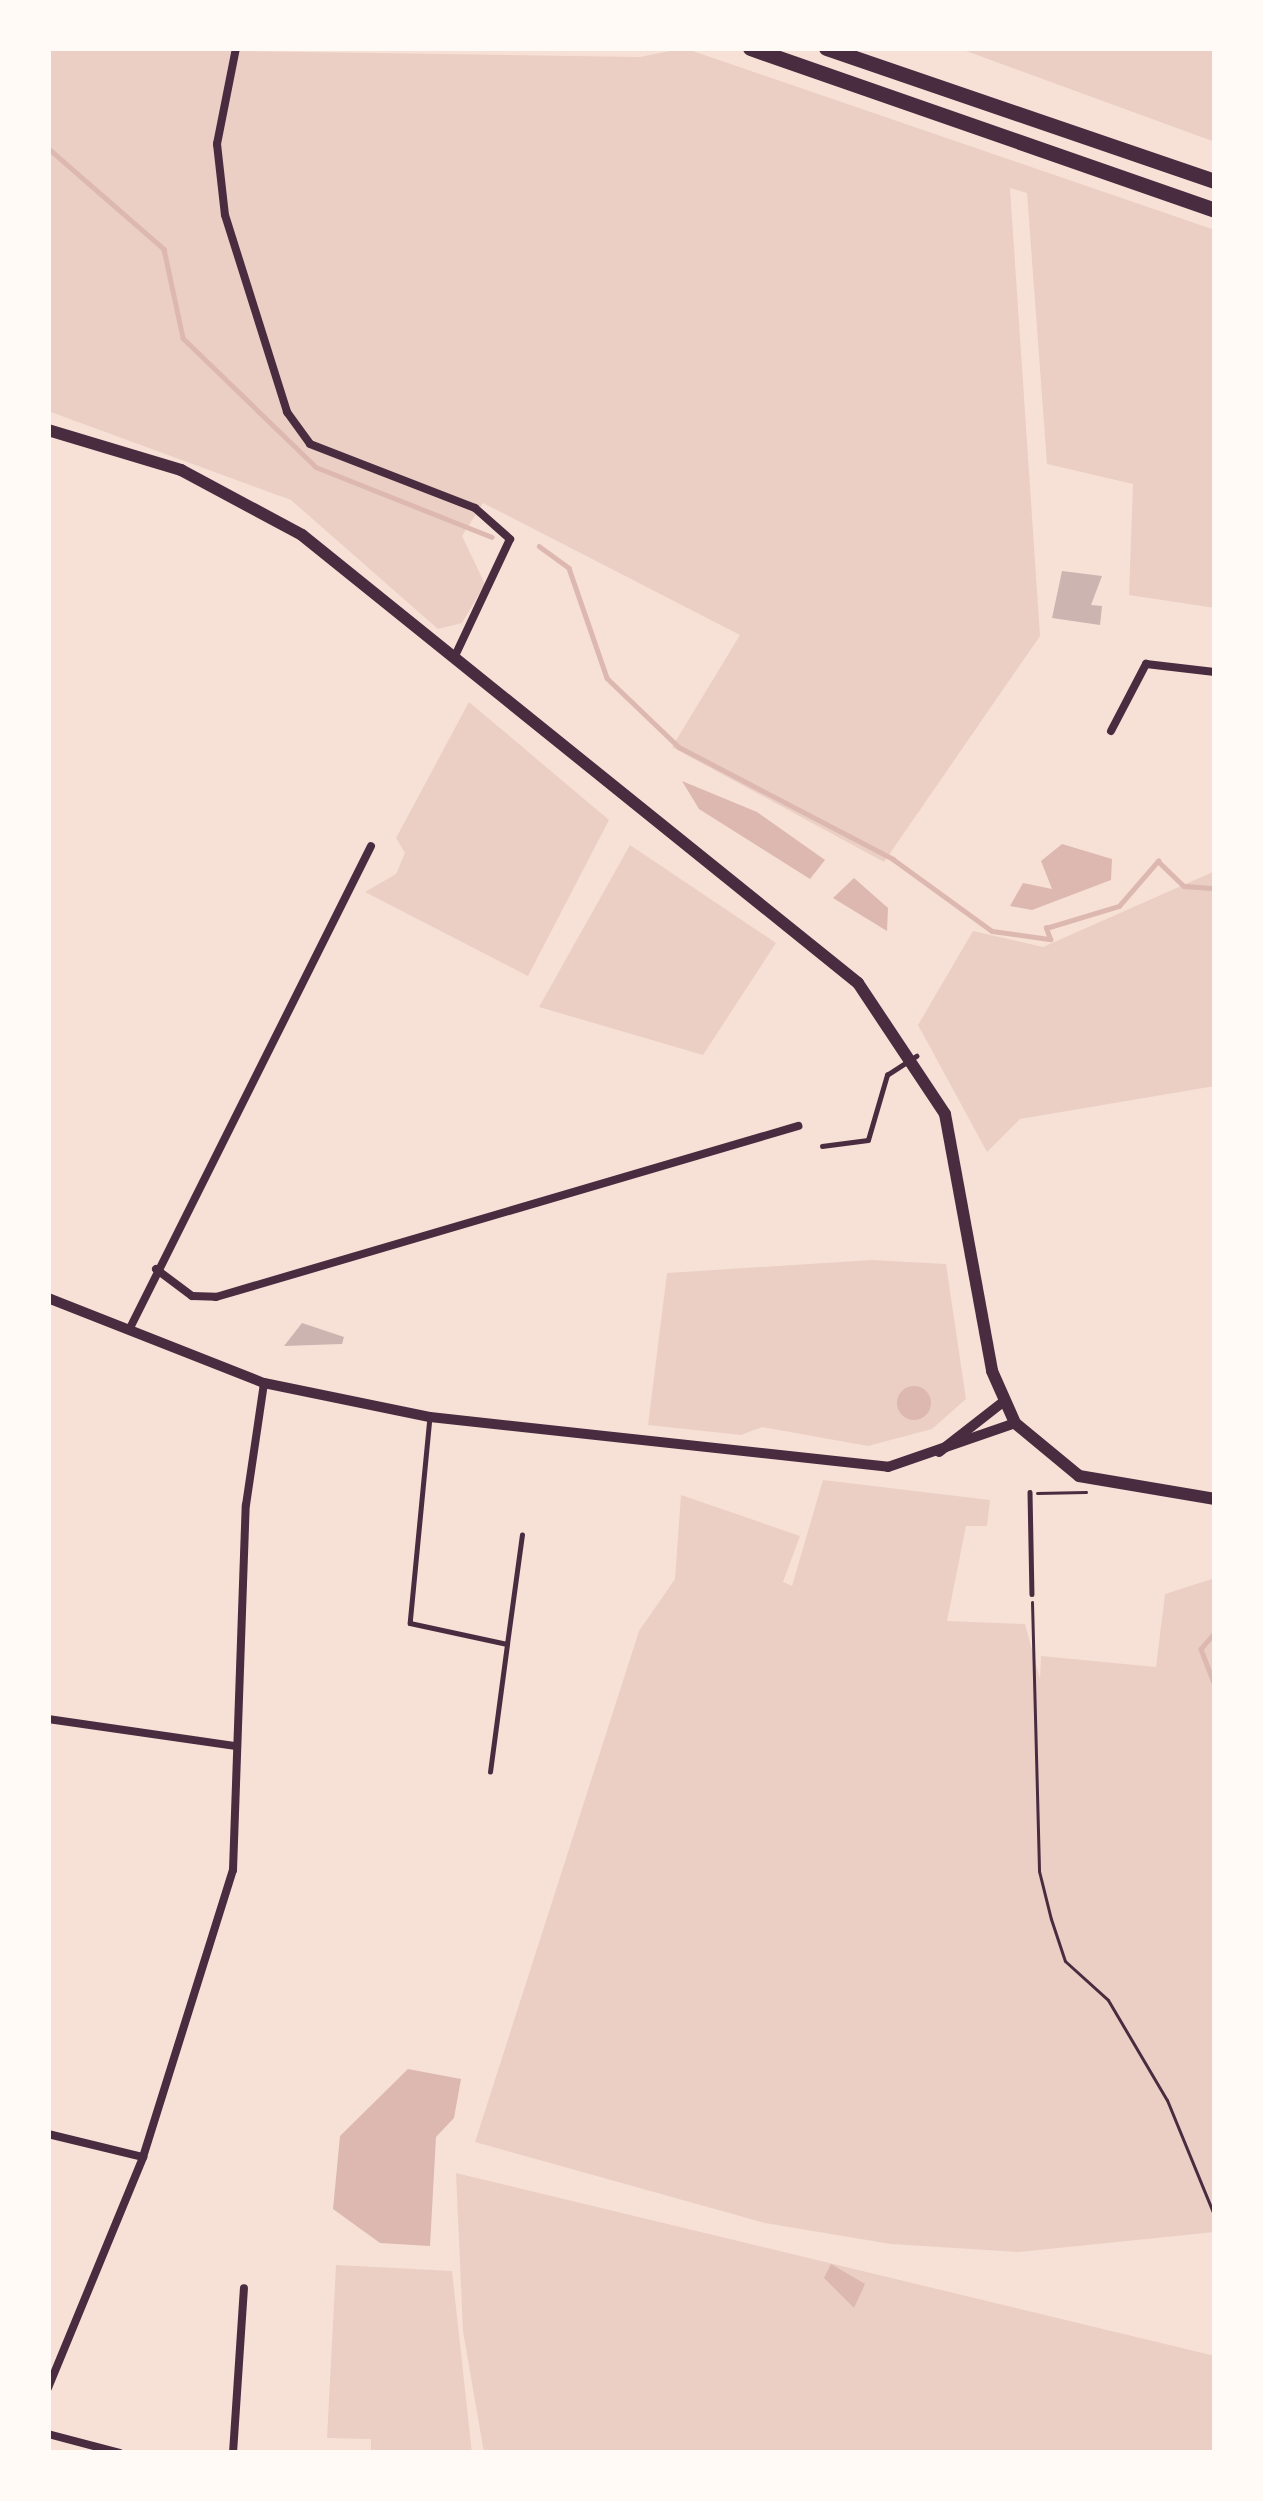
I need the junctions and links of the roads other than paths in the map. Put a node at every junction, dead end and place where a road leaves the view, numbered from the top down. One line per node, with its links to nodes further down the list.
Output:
1 (236, 48): 7 (street)
2 (750, 48): 5 (highway)
3 (826, 48): 4 (highway)
4 (1215, 181)
5 (1215, 210)
6 (48, 430): 7 (main road)
7 (454, 658): 11 (main road)
8 (1215, 672): 9 (street)
9 (1111, 731)
10 (371, 846): 14 (street)
11 (916, 1057): 13 (lane); 18 (main road)
12 (799, 1126): 14 (street)
13 (822, 1146)
14 (156, 1269): 16 (street)
15 (48, 1298): 16 (street)
16 (129, 1330): 17 (street)
17 (264, 1383): 19 (street); 28 (street)
18 (1004, 1402): 20 (main road); 21 (street)
19 (430, 1417): 21 (street); 26 (lane)
20 (1016, 1423): 21 (street); 23 (main road)
21 (939, 1452)
22 (1030, 1492): 25 (lane)
23 (1215, 1499)
24 (522, 1535): 26 (lane)
25 (1032, 1594)
26 (507, 1644): 29 (lane)
27 (48, 1719): 28 (street)
28 (236, 1746): 31 (street)
29 (490, 1772)
30 (48, 2134): 31 (street)
31 (143, 2157): 33 (street)
32 (244, 2288): 36 (street)
33 (48, 2389)
34 (48, 2434): 35 (street)
35 (120, 2453)
36 (233, 2453)

